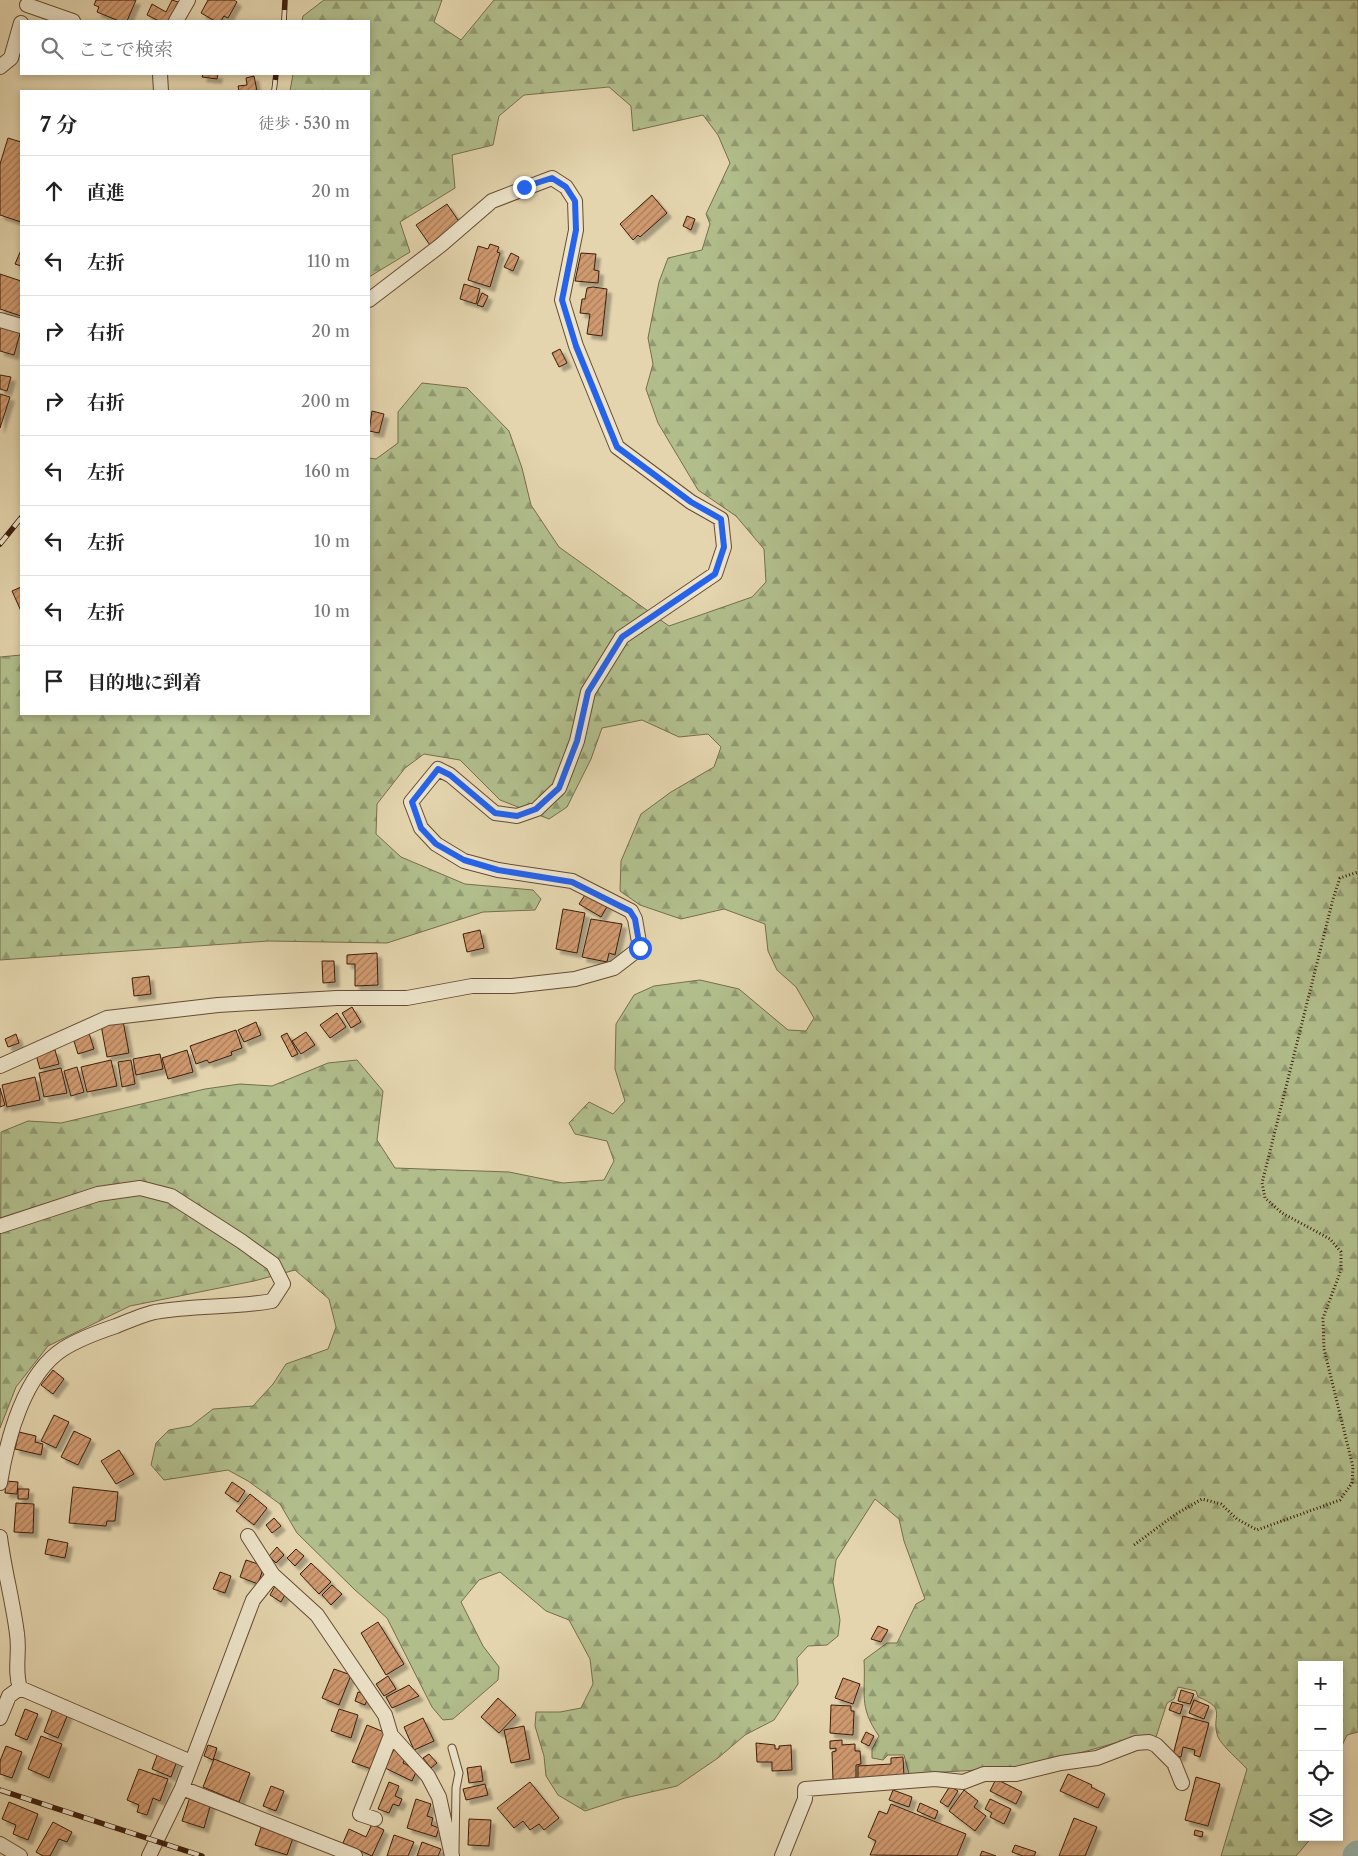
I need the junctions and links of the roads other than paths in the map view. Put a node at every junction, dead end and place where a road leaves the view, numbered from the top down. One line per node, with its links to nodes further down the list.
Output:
1 (188, 0): 5 (street)
2 (28, 2): 3 (street); 4 (street)
3 (23, 20)
4 (71, 20)
5 (177, 20)
6 (20, 29): 7 (street)
7 (0, 68)
8 (160, 75): 9 (street)
9 (161, 90)
10 (370, 299): 13 (street)
11 (0, 320): 12 (street)
12 (20, 326)
13 (0, 1066)
14 (0, 1226): 15 (street)
15 (0, 1483)
16 (248, 1536): 18 (street)
17 (0, 1537): 19 (street)
18 (273, 1575): 21 (street); 23 (street)
19 (20, 1688): 20 (street); 23 (street)
20 (0, 1718)
21 (391, 1735): 26 (street); 31 (street)
22 (452, 1748): 31 (lane)
23 (191, 1762): 25 (street)
24 (1182, 1782): 32 (street)
25 (182, 1788): 29 (street); 30 (street)
26 (375, 1819)
27 (0, 1844): 28 (street)
28 (20, 1856)
29 (149, 1856)
30 (355, 1856)
31 (453, 1856)
32 (782, 1856)

